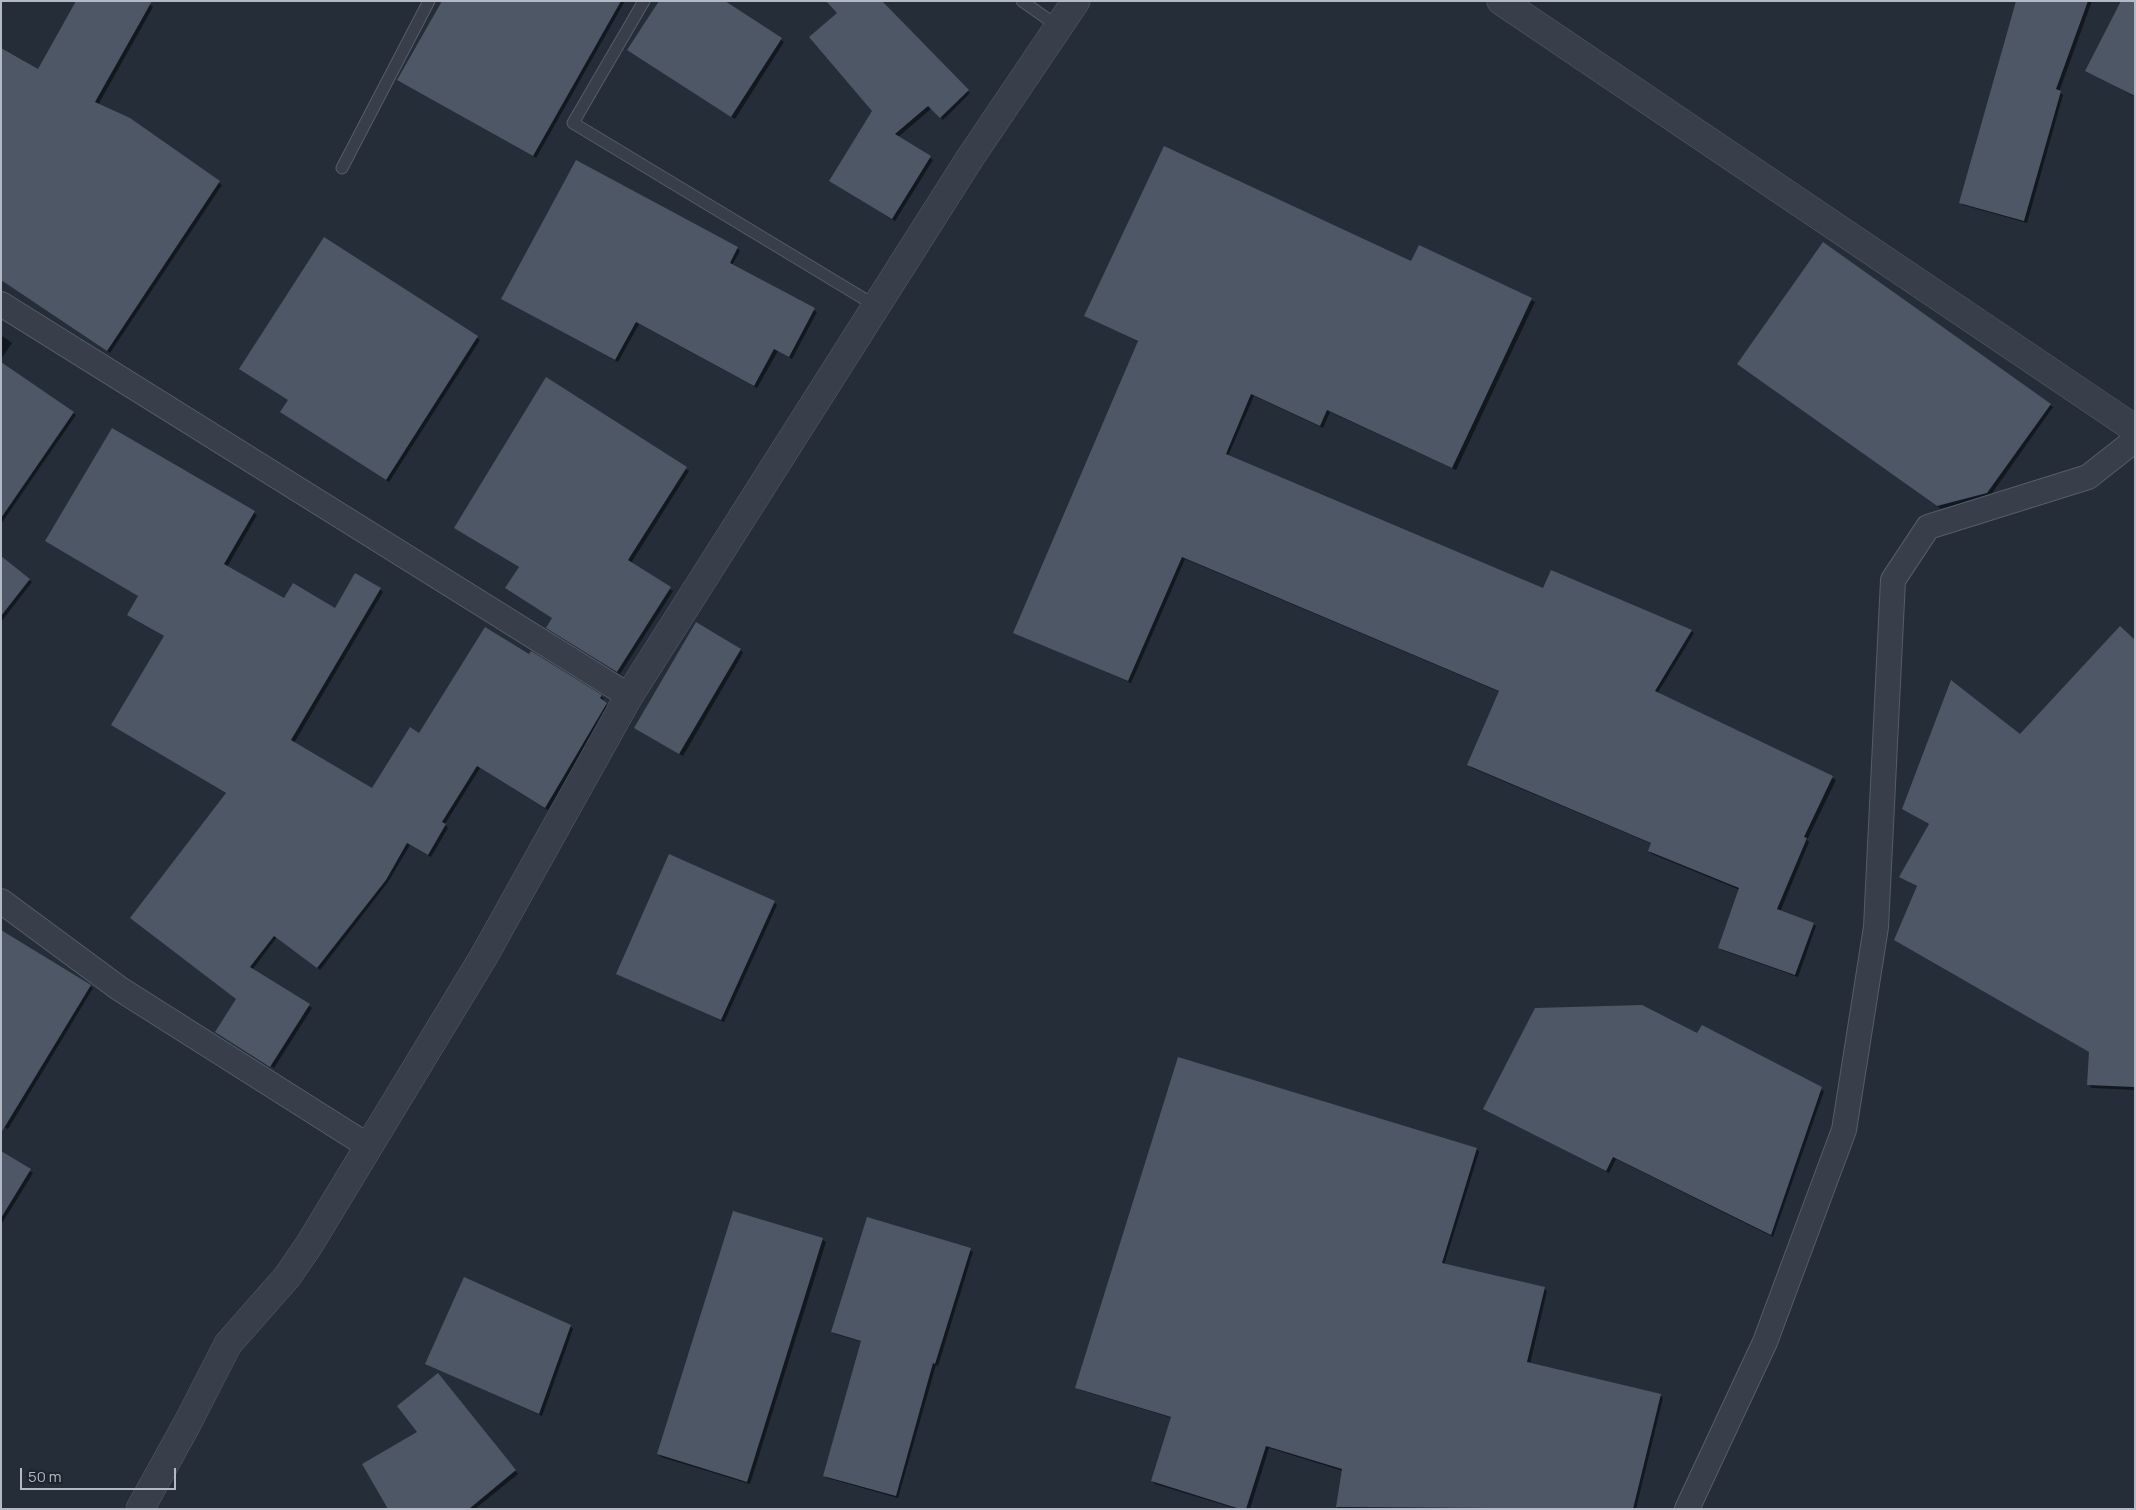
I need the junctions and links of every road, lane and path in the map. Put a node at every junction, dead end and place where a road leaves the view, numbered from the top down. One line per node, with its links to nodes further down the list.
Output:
1 (429, 1): 7 (lane)
2 (644, 1): 9 (lane)
3 (1022, 1): 6 (lane)
4 (1076, 1): 6 (street)
5 (1501, 1): 10 (street)
6 (1059, 27): 9 (street)
7 (342, 168)
8 (1, 304): 12 (street)
9 (876, 306): 12 (street)
10 (2135, 429)
11 (2135, 440): 16 (street)
12 (629, 696): 14 (street)
13 (1, 901): 14 (street)
14 (368, 1146): 15 (street)
15 (140, 1509)
16 (1687, 1509)

